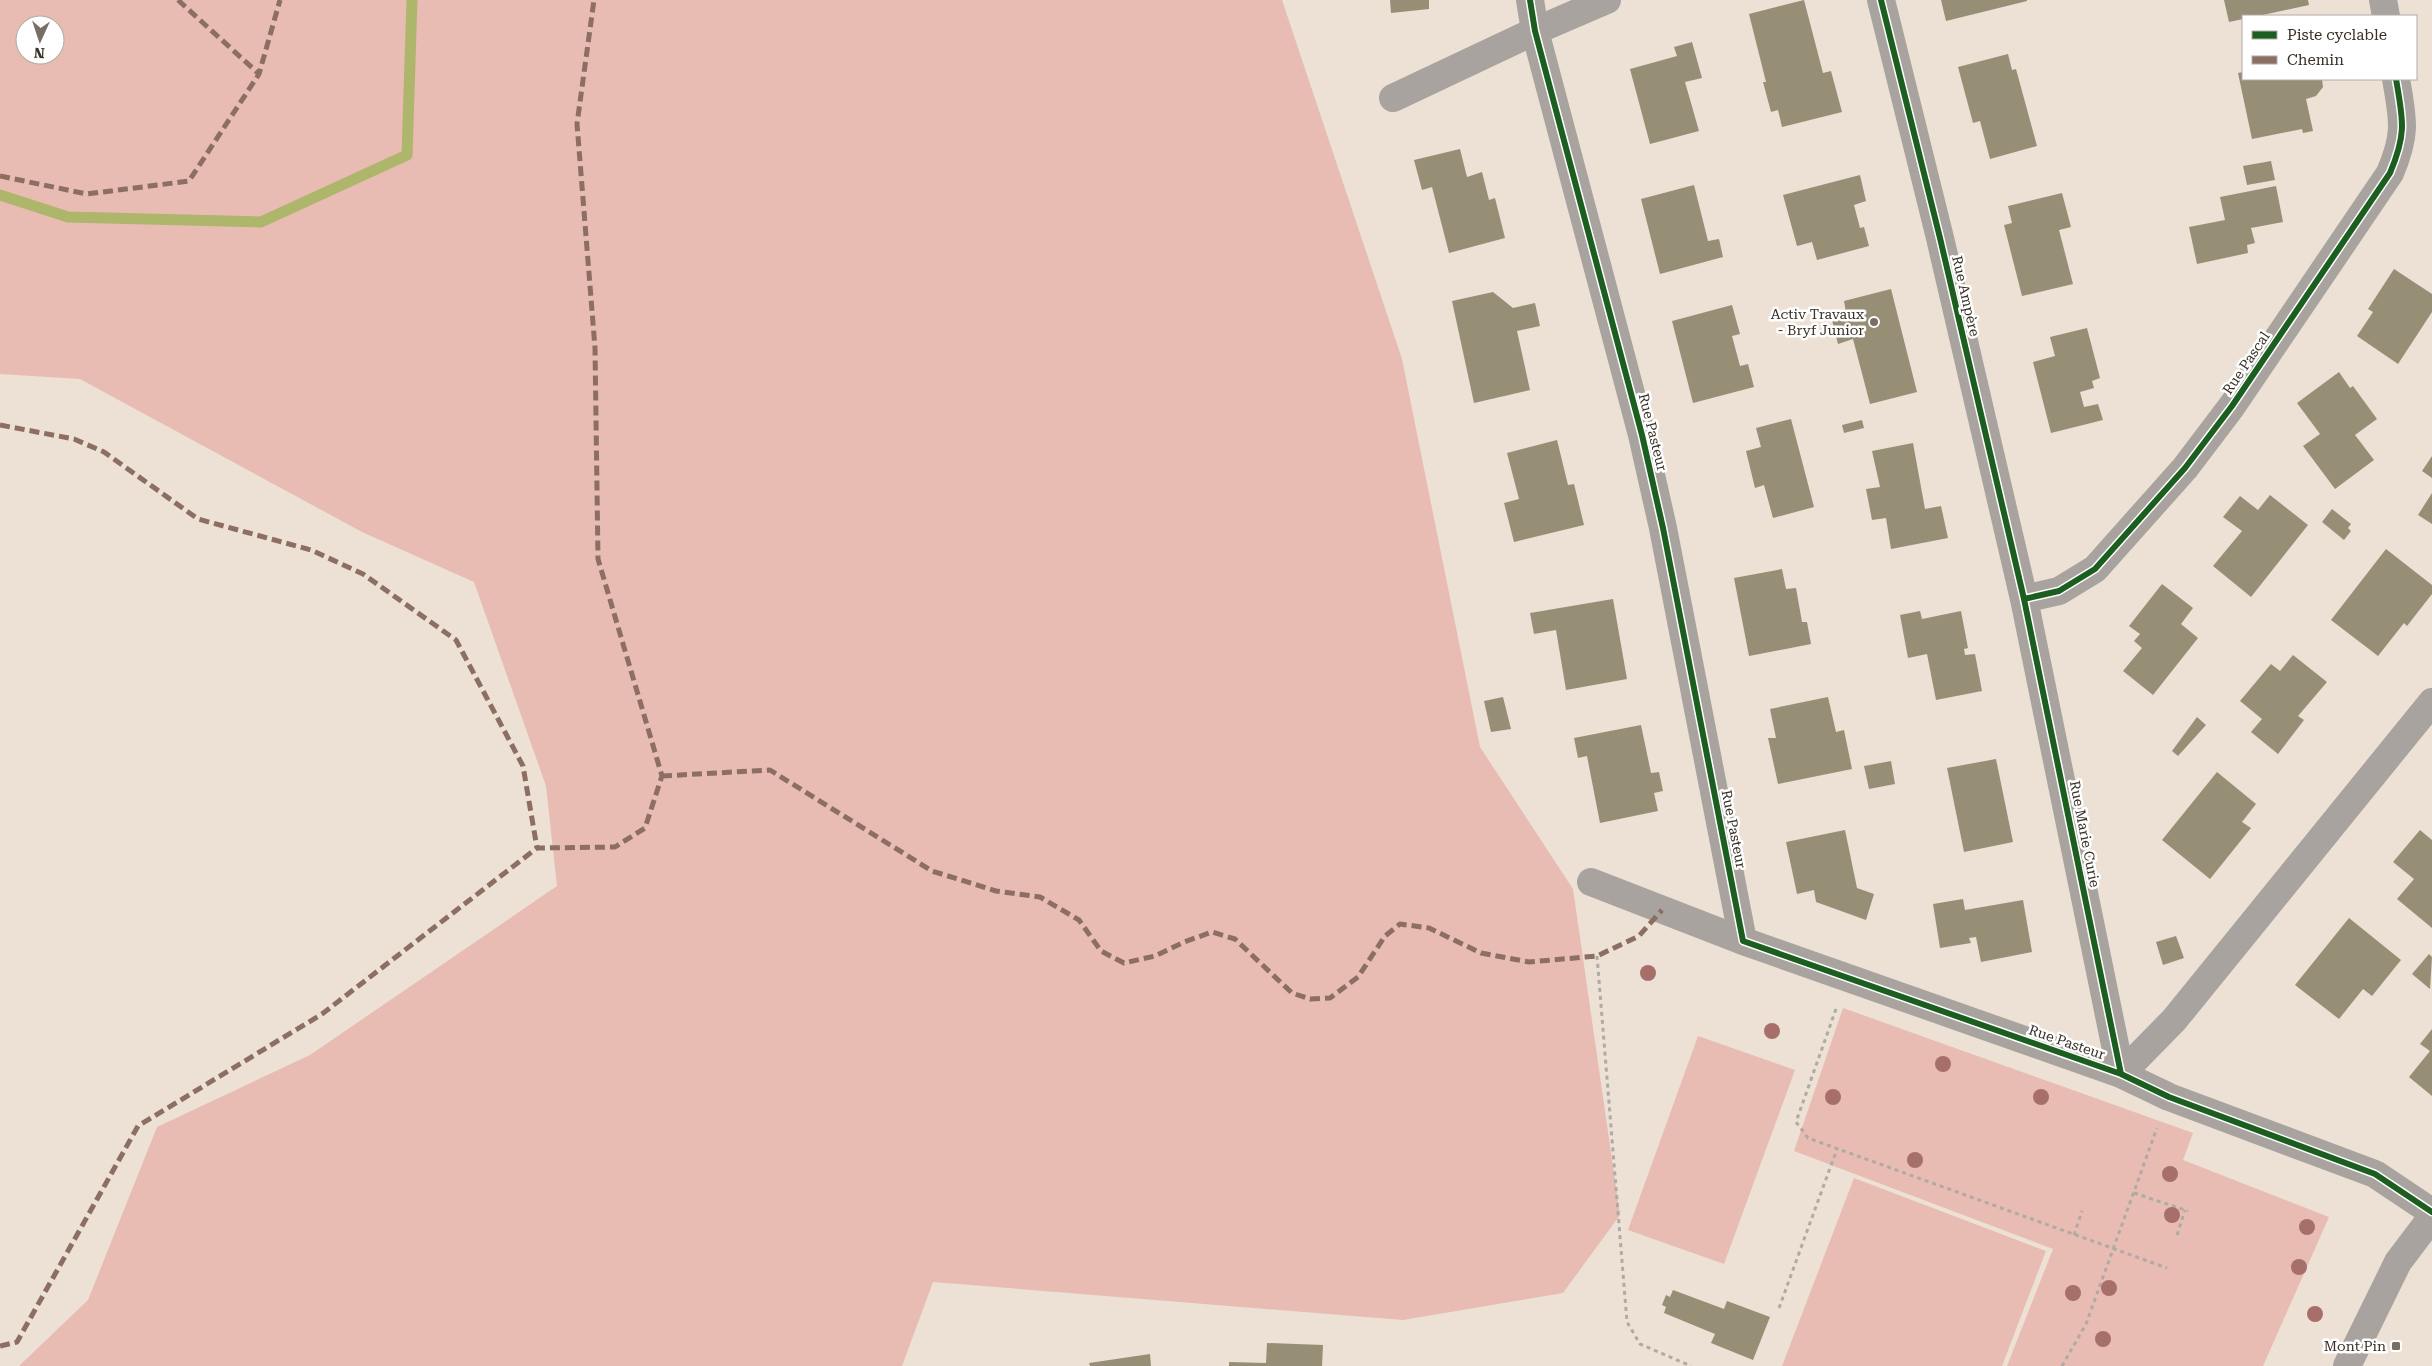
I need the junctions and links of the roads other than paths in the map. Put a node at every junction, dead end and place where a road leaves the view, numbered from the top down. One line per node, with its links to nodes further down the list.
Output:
1 (1530, 0): 6 (street, Rue Pasteur)
2 (1607, 0): 6 (street)
3 (1881, 0): 9 (street, Rue Ampère)
4 (2383, 0): 5 (street)
5 (2386, 15)
6 (1535, 31): 8 (street); 12 (street, Rue Pasteur)
7 (2396, 80): 9 (street, Rue Pascal)
8 (1393, 98)
9 (2024, 599): 13 (street, Rue Marie Curie)
10 (2432, 702): 13 (street)
11 (1591, 882): 12 (street)
12 (1744, 941): 13 (street, Rue Pasteur)
13 (2121, 1074): 14 (street, Rue Pasteur)
14 (2432, 1212)
15 (2432, 1217): 16 (street)
16 (2347, 1366)

